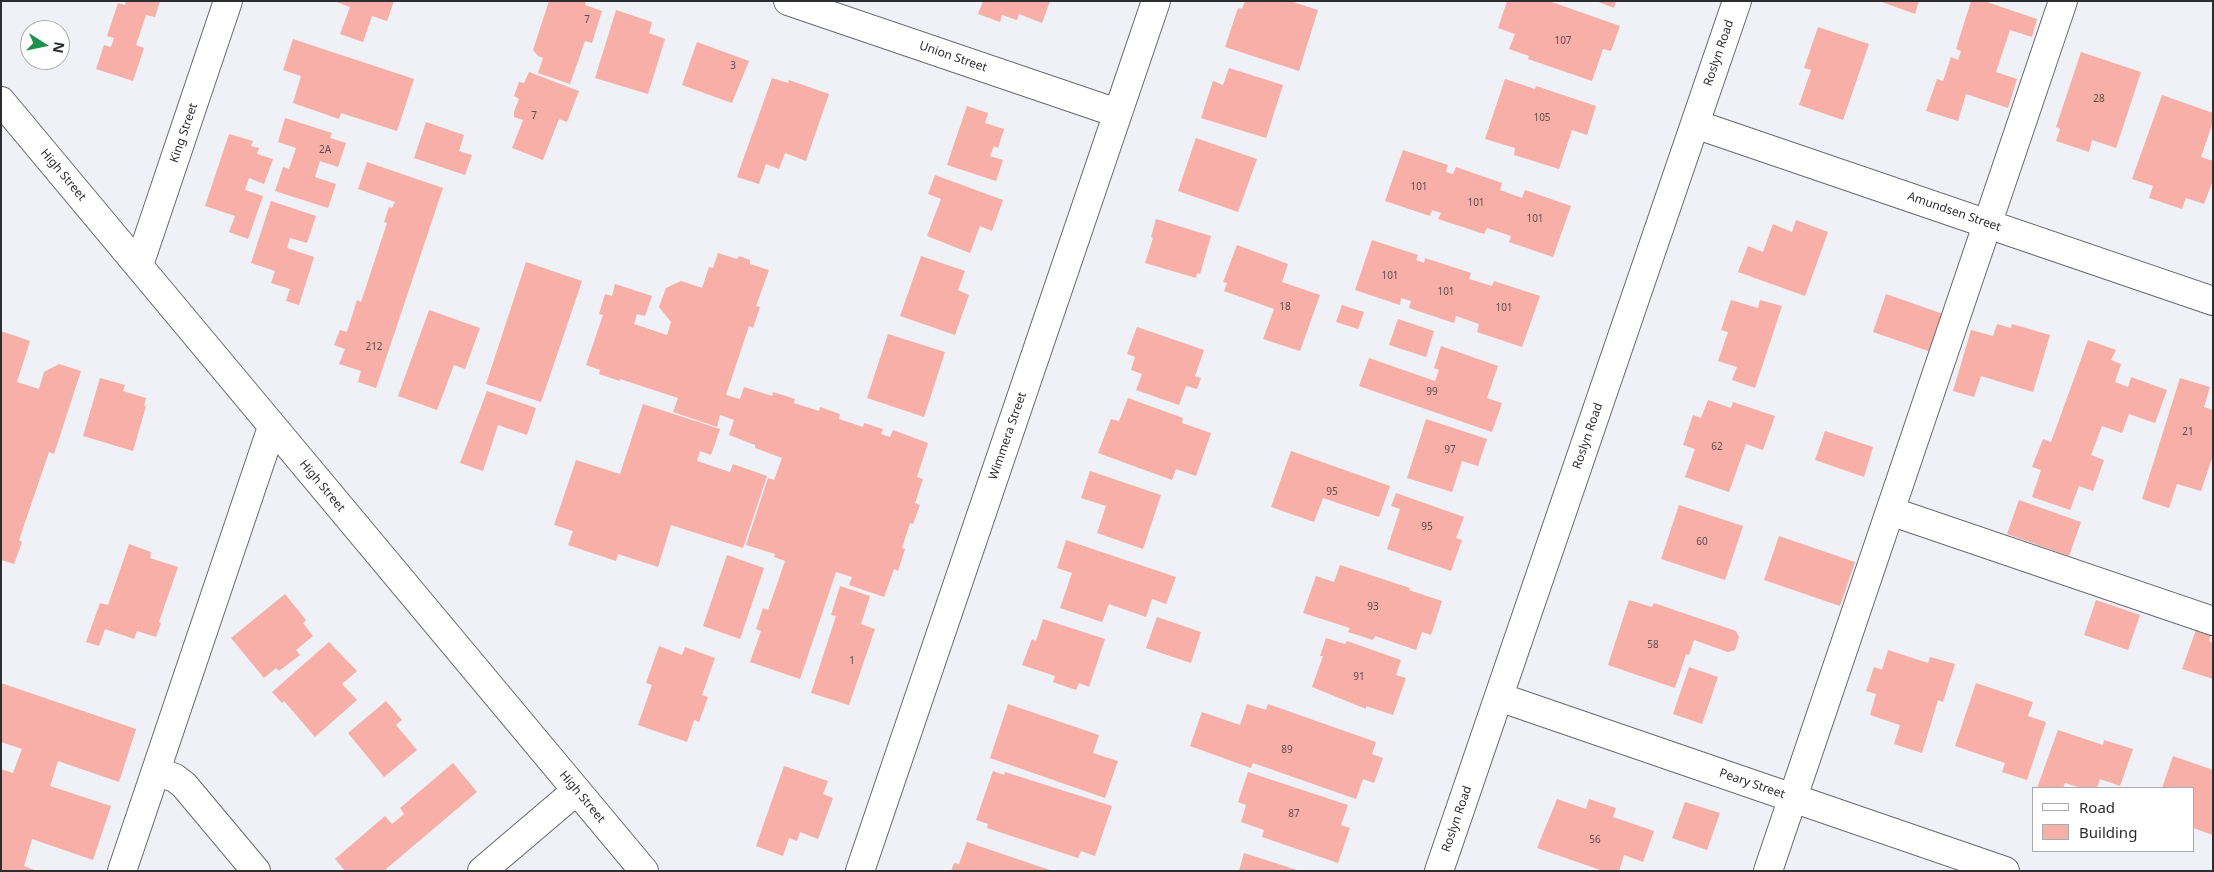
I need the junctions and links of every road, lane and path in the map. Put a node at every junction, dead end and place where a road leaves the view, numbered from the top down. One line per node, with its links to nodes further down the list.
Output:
1 (228, 1): 10 (street, King Street)
2 (788, 1): 7 (street, Union Street)
3 (1156, 1): 7 (street, Wimmera Street)
4 (1737, 1): 8 (street, Roslyn Road)
5 (2063, 1): 9 (street)
6 (1, 101): 10 (street, High Street)
7 (1117, 113): 23 (street, Wimmera Street)
8 (1695, 124): 9 (street, Amundsen Street); 15 (street, Roslyn Road)
9 (1988, 224): 11 (street, Amundsen Street); 13 (street)
10 (139, 264): 12 (street, High Street)
11 (2213, 301)
12 (272, 427): 16 (street); 17 (street, High Street)
13 (1890, 511): 14 (street); 18 (street)
14 (2213, 621)
15 (1499, 698): 18 (street, Peary Street); 24 (street, Roslyn Road)
16 (156, 771): 19 (street); 20 (street)
17 (576, 791): 21 (street); 22 (street, High Street)
18 (1793, 798): 25 (street); 26 (street, Peary Street)
19 (122, 871)
20 (256, 871)
21 (482, 871)
22 (644, 871)
23 (860, 871)
24 (1439, 871)
25 (1768, 871)
26 (2005, 871)

